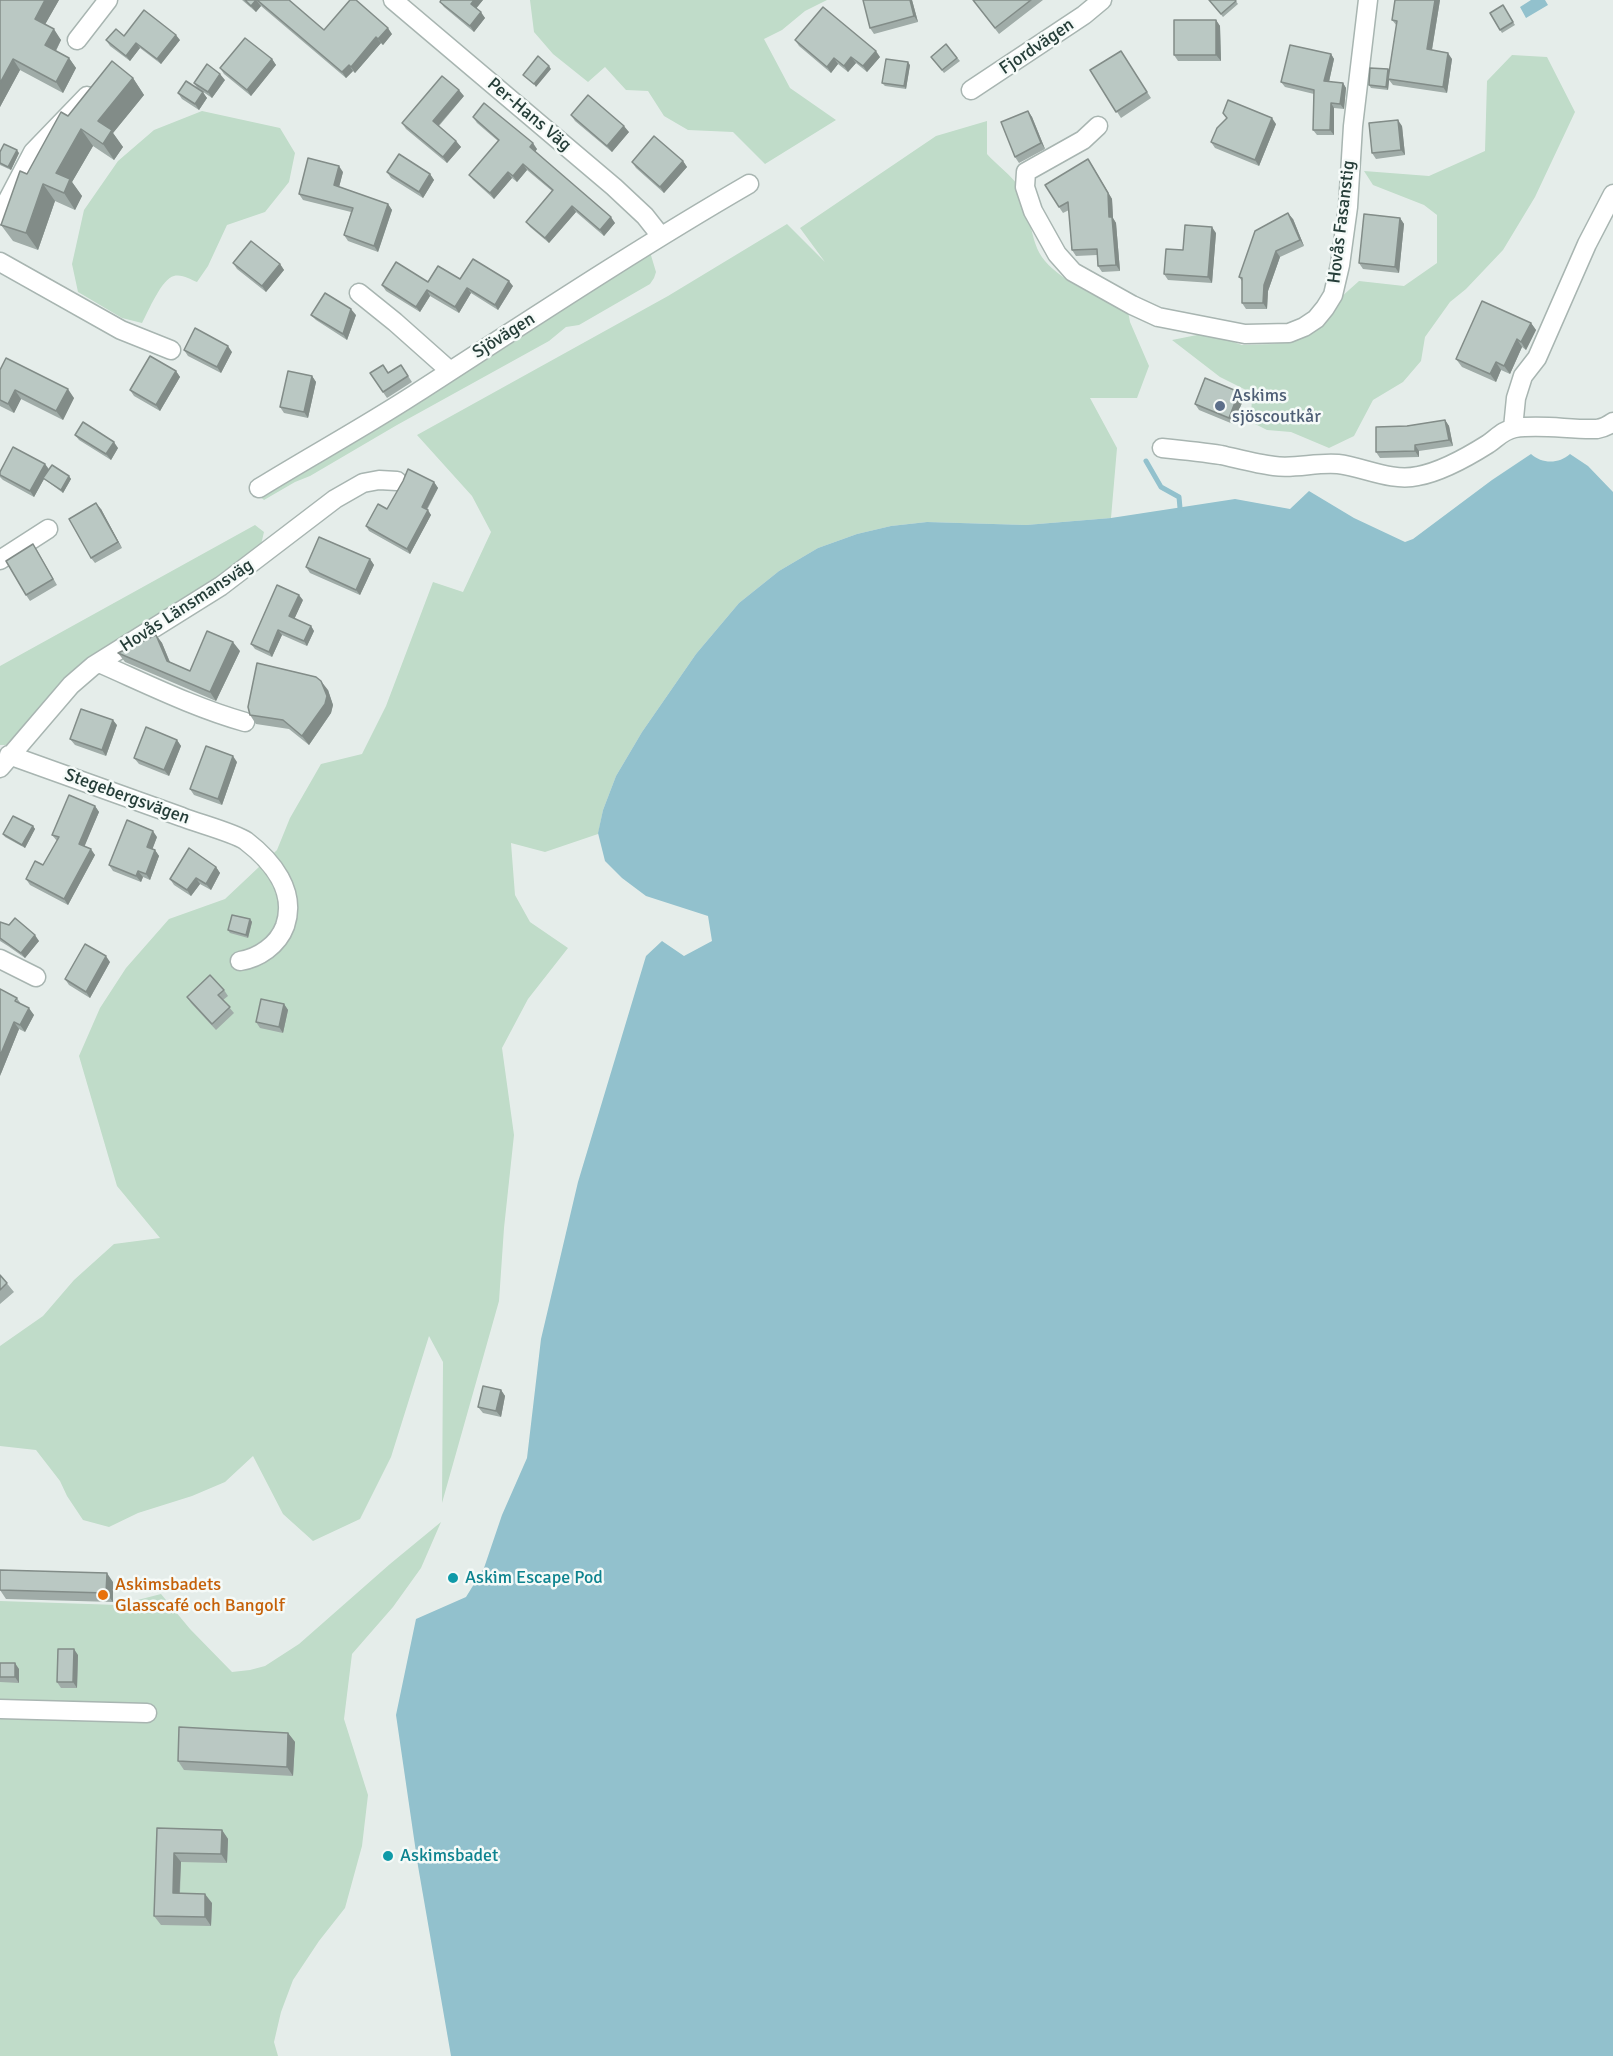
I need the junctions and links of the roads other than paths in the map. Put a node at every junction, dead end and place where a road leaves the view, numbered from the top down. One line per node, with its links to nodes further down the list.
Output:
1 (108, 0): 5 (street)
2 (393, 0): 12 (street, Per-Hans Väg)
3 (1102, 0): 7 (street, Fjordvägen)
4 (1368, 0): 8 (street, Hovås Fasanstig)
5 (77, 40)
6 (100, 80): 11 (street)
7 (971, 90)
8 (1098, 126)
9 (749, 184): 12 (street, Sjövägen)
10 (1613, 194): 18 (street)
11 (0, 214)
12 (660, 235): 16 (street, Sjövägen)
13 (0, 262): 15 (street)
14 (359, 293): 16 (street)
15 (171, 350)
16 (449, 370): 21 (street, Sjövägen)
17 (1611, 427): 18 (street)
18 (1513, 428): 19 (street)
19 (1162, 448)
20 (397, 481): 24 (street, Hovås Länsmansväg)
21 (259, 488)
22 (48, 530): 23 (street)
23 (0, 560)
24 (99, 663): 25 (street); 26 (street, Hovås Länsmansväg)
25 (245, 722)
26 (5, 761): 28 (street, Stegebergsvägen)
27 (0, 959): 29 (street)
28 (240, 961)
29 (36, 977)
30 (0, 1708): 31 (street)
31 (147, 1713)

